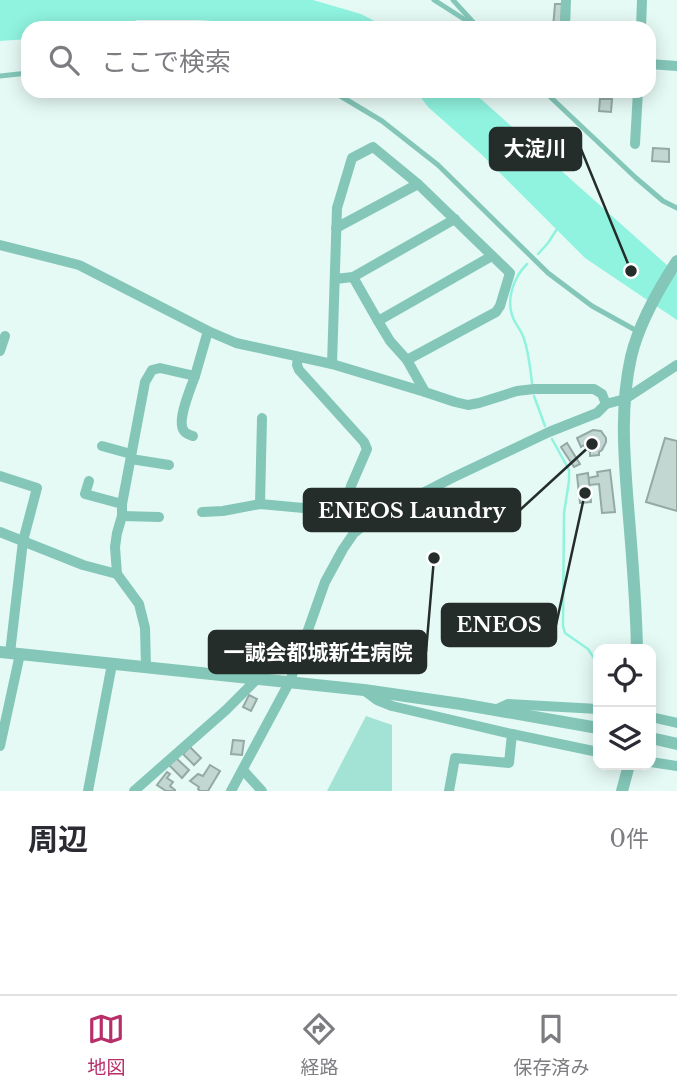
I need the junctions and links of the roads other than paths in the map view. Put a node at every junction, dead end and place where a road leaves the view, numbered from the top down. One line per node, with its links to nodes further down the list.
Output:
1 (434, 0): 5 (lane)
2 (453, 0): 6 (lane)
3 (566, 0): 7 (street)
4 (642, 0): 8 (street)
5 (466, 21)
6 (471, 21)
7 (565, 21)
8 (641, 21)
9 (656, 64): 10 (street)
10 (677, 66)
11 (21, 74): 12 (lane)
12 (0, 76)
13 (344, 98): 27 (lane)
14 (551, 98): 18 (lane)
15 (638, 98): 16 (street)
16 (635, 144)
17 (418, 184): 19 (street); 20 (street); 20 (street)
18 (677, 208)
19 (455, 219): 22 (street); 24 (street)
20 (336, 228): 25 (street)
21 (0, 245): 28 (street)
22 (492, 256): 26 (street); 32 (street)
23 (677, 261): 27 (street)
24 (353, 277): 25 (street); 26 (street)
25 (335, 279): 33 (street)
26 (378, 321): 32 (street)
27 (641, 329): 37 (street)
28 (208, 331): 31 (street); 35 (street)
29 (5, 336): 30 (street)
30 (0, 351)
31 (298, 357): 33 (street); 50 (street)
32 (407, 360): 36 (street)
33 (332, 364): 36 (street)
34 (677, 365): 37 (street)
35 (195, 376): 40 (street); 42 (street)
36 (425, 391): 38 (street)
37 (625, 399): 38 (street); 55 (street)
38 (606, 404): 52 (street)
39 (262, 418): 46 (street)
40 (194, 436)
41 (102, 446): 42 (street)
42 (131, 456): 43 (street); 47 (street)
43 (169, 465)
44 (0, 476): 53 (street)
45 (89, 481): 47 (street)
46 (260, 504): 48 (street); 50 (street)
47 (122, 510): 49 (street); 54 (street)
48 (202, 512)
49 (159, 517)
50 (344, 526): 52 (street)
51 (0, 532): 53 (street)
52 (349, 540): 60 (street)
53 (23, 541): 54 (street); 56 (street)
54 (117, 574): 58 (street)
55 (637, 644)
56 (10, 653): 57 (street); 66 (street)
57 (112, 664): 58 (street); 77 (street)
58 (146, 667): 59 (street)
59 (257, 679): 60 (street); 78 (street)
60 (290, 681): 61 (street); 75 (street)
61 (364, 690): 63 (street); 68 (street)
62 (593, 709): 63 (street)
63 (495, 710): 67 (street)
64 (656, 717): 65 (street)
65 (677, 723)
66 (2, 727): 71 (street)
67 (593, 727)
68 (512, 734): 72 (street); 81 (street)
69 (656, 739): 70 (street)
70 (677, 744)
71 (0, 746)
72 (593, 751)
73 (656, 763): 74 (street)
74 (677, 766)
75 (243, 770): 79 (street); 80 (street)
76 (628, 770): 82 (street)
77 (88, 791)
78 (134, 791)
79 (231, 791)
80 (262, 791)
81 (449, 791)
82 (622, 791)

